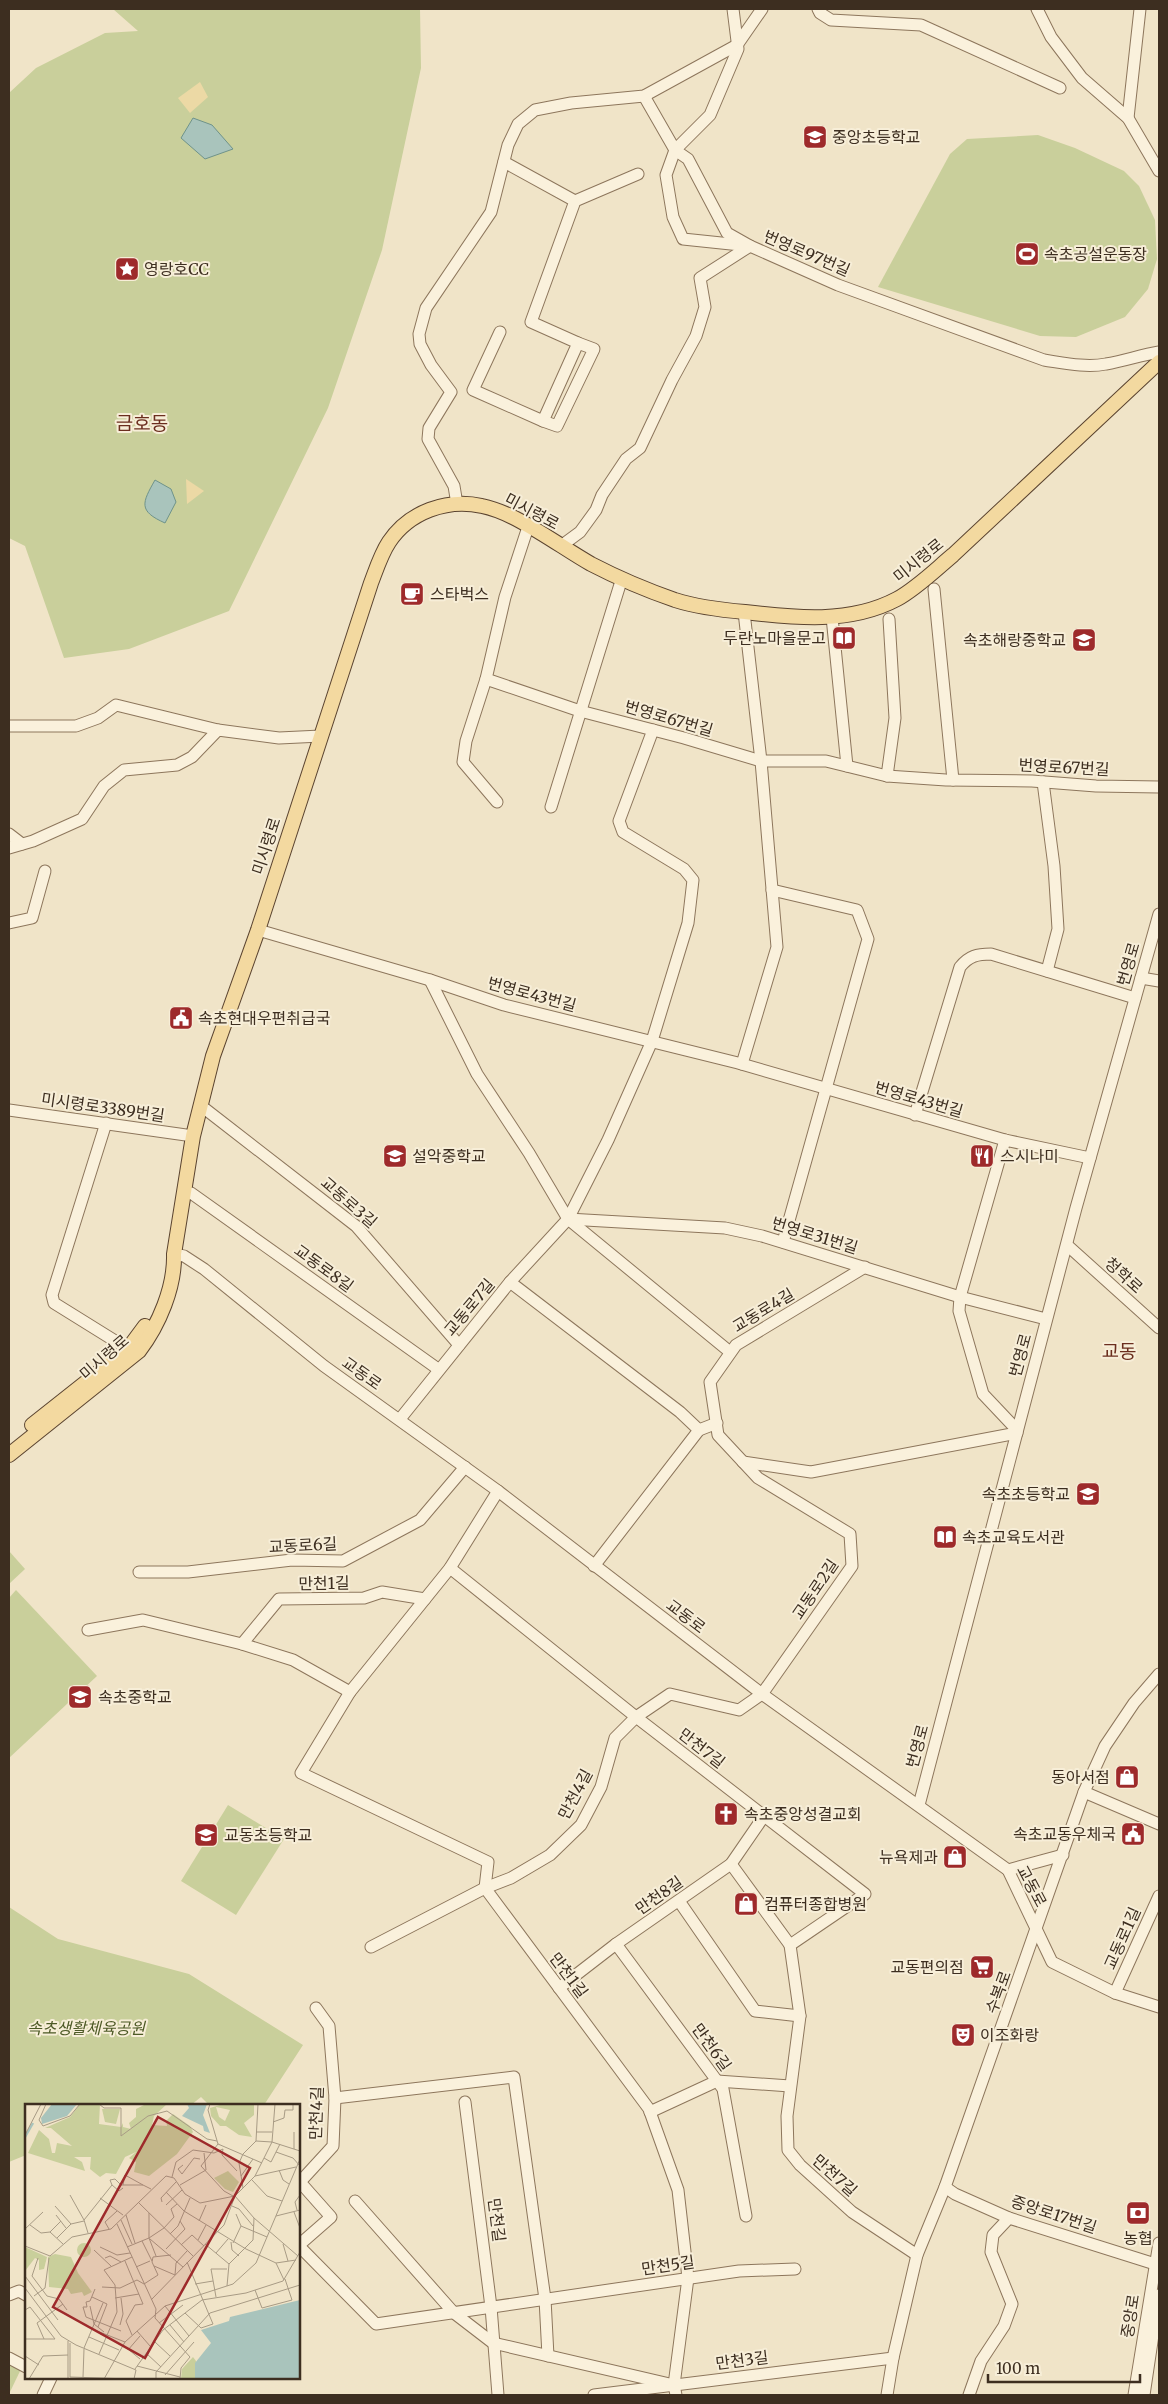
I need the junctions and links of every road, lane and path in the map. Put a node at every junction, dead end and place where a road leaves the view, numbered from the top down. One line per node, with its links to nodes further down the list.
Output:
1 (733, 9): 6 (street, 번영로97번길)
2 (762, 9): 6 (street)
3 (818, 9): 7 (street)
4 (1037, 9): 9 (street)
5 (1140, 9): 9 (street)
6 (737, 45): 8 (street); 10 (street, 번영로97번길)
7 (1060, 88)
8 (644, 96): 10 (street); 11 (street)
9 (1128, 118): 12 (street)
10 (675, 150): 15 (street); 15 (street, 번영로97번길)
11 (504, 162): 14 (street); 21 (street)
12 (1159, 171)
13 (638, 174): 14 (street)
14 (575, 201): 17 (street)
15 (750, 246): 18 (street, 번영로97번길); 23 (street)
16 (500, 332): 20 (street)
17 (578, 343): 20 (street); 20 (street)
18 (1159, 352)
19 (1159, 362): 27 (main road, 미시령로)
20 (543, 421)
21 (456, 504): 22 (main road, 미시령로); 34 (main road, 미시령로)
22 (528, 527): 23 (main road, 미시령로); 29 (street)
23 (560, 546): 24 (main road, 미시령로)
24 (622, 578): 26 (main road, 미시령로); 30 (street)
25 (934, 589): 38 (street)
26 (744, 612): 27 (main road, 미시령로); 35 (street)
27 (832, 617): 36 (street)
28 (889, 619): 37 (street)
29 (486, 679): 30 (street, 번영로67번길); 41 (street)
30 (580, 711): 33 (street, 번영로67번길); 42 (street)
31 (9, 726): 32 (street)
32 (218, 730): 34 (street); 44 (street)
33 (653, 730): 35 (street, 번영로67번길); 56 (street, 교동로7길)
34 (320, 736): 50 (main road, 미시령로)
35 (761, 761): 36 (street, 번영로67번길); 47 (street)
36 (847, 766): 37 (street, 번영로67번길)
37 (887, 776): 38 (street, 번영로67번길)
38 (953, 780): 39 (street, 번영로67번길)
39 (1043, 782): 40 (street, 번영로67번길); 51 (street)
40 (1159, 787)
41 (498, 802)
42 (551, 807)
43 (9, 834): 44 (street)
44 (22, 844): 45 (street)
45 (9, 848)
46 (45, 871): 49 (street)
47 (772, 890): 57 (street); 58 (street)
48 (1159, 914): 52 (street, 번영로)
49 (9, 923)
50 (258, 930): 53 (street, 번영로43번길); 59 (main road, 미시령로)
51 (1047, 971): 55 (street); 61 (street)
52 (1141, 978): 54 (street); 55 (street, 번영로)
53 (430, 980): 56 (street, 번영로43번길); 67 (street)
54 (1159, 982)
55 (1135, 998): 65 (street, 번영로)
56 (652, 1041): 57 (street, 번영로43번길); 67 (street, 교동로7길)
57 (742, 1064): 58 (street, 번영로43번길)
58 (826, 1089): 61 (street, 번영로43번길); 68 (street)
59 (200, 1105): 63 (main road, 미시령로); 76 (street, 교동로3길)
60 (9, 1110): 62 (street, 미시령로3389번길)
61 (915, 1115): 64 (street, 번영로43번길)
62 (106, 1123): 63 (street, 미시령로3389번길); 77 (street)
63 (193, 1136): 70 (main road, 미시령로)
64 (1005, 1140): 65 (street, 번영로43번길); 73 (street)
65 (1090, 1158): 69 (street, 번영로)
66 (192, 1193): 79 (street, 교동로8길)
67 (568, 1219): 68 (street, 번영로31번길); 72 (street, 교동로7길); 78 (street)
68 (783, 1242): 71 (street, 번영로31번길)
69 (1067, 1245): 74 (street, 번영로); 75 (street, 청학로)
70 (174, 1254): 77 (main road, 미시령로); 80 (street, 교동로); 85 (main road, 미시령로)
71 (865, 1267): 73 (street, 번영로31번길); 78 (street, 교동로4길)
72 (510, 1282): 76 (street, 교동로7길); 82 (street)
73 (960, 1297): 74 (street, 번영로31번길); 83 (street)
74 (1046, 1320): 83 (street, 번영로)
75 (1159, 1328)
76 (458, 1344): 79 (street, 교동로7길)
77 (128, 1349): 84 (main road, 미시령로)
78 (730, 1352): 81 (street, 교동로4길)
79 (438, 1370): 80 (street, 교동로7길)
80 (400, 1420): 87 (street, 교동로)
81 (718, 1429): 82 (street); 86 (street, 교동로2길)
82 (699, 1430): 89 (street)
83 (1017, 1431): 86 (street); 100 (street, 번영로)
84 (9, 1443)
85 (9, 1454)
86 (743, 1462): 97 (street, 교동로2길)
87 (465, 1467): 88 (street, 교동로); 91 (street, 교동로6길)
88 (498, 1491): 89 (street, 교동로); 90 (street)
89 (594, 1566): 97 (street, 교동로)
90 (450, 1568): 92 (street); 98 (street, 만천7길)
91 (139, 1572)
92 (425, 1599): 94 (street, 만천1길); 96 (street)
93 (88, 1630): 94 (street)
94 (242, 1644): 96 (street)
95 (1159, 1674): 99 (street, 수복로)
96 (350, 1692): 106 (street)
97 (762, 1694): 98 (street, 만천4길); 100 (street, 교동로)
98 (636, 1717): 101 (street, 만천7길); 106 (street, 만천4길)
99 (1084, 1792): 102 (street); 103 (street, 수복로)
100 (919, 1805): 105 (street, 교동로)
101 (764, 1816): 104 (street, 만천8길); 111 (street, 만천7길)
102 (1159, 1824)
103 (1063, 1856): 105 (street); 109 (street, 수복로)
104 (731, 1864): 108 (street, 만천8길); 111 (street, 만천7길)
105 (1008, 1870): 109 (street, 교동로)
106 (485, 1888): 112 (street, 만천4길); 113 (street, 만천1길)
107 (1159, 1896): 114 (street, 교동로1길)
108 (679, 1901): 110 (street, 만천8길); 117 (street)
109 (1037, 1930): 114 (street, 교동로); 125 (street, 수복로)
110 (616, 1944): 113 (street, 만천8길); 118 (street, 만천6길)
111 (790, 1945): 117 (street, 만천7길)
112 (371, 1947)
113 (559, 1988): 122 (street, 만천1길)
114 (1115, 1993): 115 (street, 교동로)
115 (1159, 2007)
116 (316, 2008): 120 (street, 만천4길)
117 (800, 2016): 119 (street, 만천7길)
118 (717, 2081): 119 (street); 122 (street); 127 (street, 만천6길)
119 (790, 2086): 132 (street, 만천7길)
120 (335, 2098): 123 (street, 만천4길); 139 (street)
121 (465, 2102): 140 (street, 만천길)
122 (650, 2112): 135 (street, 만천1길)
123 (300, 2182)
124 (300, 2182): 130 (street, 만천4길)
125 (945, 2188): 128 (street, 중앙로17번길); 132 (street, 수복로)
126 (355, 2200): 141 (street)
127 (746, 2216)
128 (1009, 2218): 133 (street, 중앙로17번길); 154 (street)
129 (1159, 2243): 133 (street, 중앙로)
130 (300, 2245)
131 (300, 2247): 141 (street, 만천4길)
132 (917, 2255): 146 (street, 수복로)
133 (1155, 2264): 155 (street, 중앙로)
134 (795, 2269): 135 (street, 만천5길)
135 (688, 2278): 139 (street, 만천5길); 149 (street, 만천1길)
136 (25, 2294): 137 (street)
137 (9, 2295)
138 (1159, 2295): 144 (street, 중앙로)
139 (545, 2299): 140 (street, 만천5길); 143 (street)
140 (492, 2307): 141 (street, 만천5길); 142 (street, 만천길)
141 (454, 2312): 142 (street)
142 (493, 2343): 143 (street); 151 (street, 만천길)
143 (548, 2356): 149 (street)
144 (1155, 2356): 156 (street, 중앙로)
145 (9, 2358): 147 (street)
146 (893, 2358): 149 (street, 만천3길); 153 (street, 수복로)
147 (25, 2366)
148 (50, 2379): 150 (street)
149 (675, 2390): 152 (street, 만천3길)
150 (43, 2395)
151 (498, 2395)
152 (594, 2395)
153 (887, 2395)
154 (969, 2395)
155 (1134, 2395)
156 (1144, 2395)

